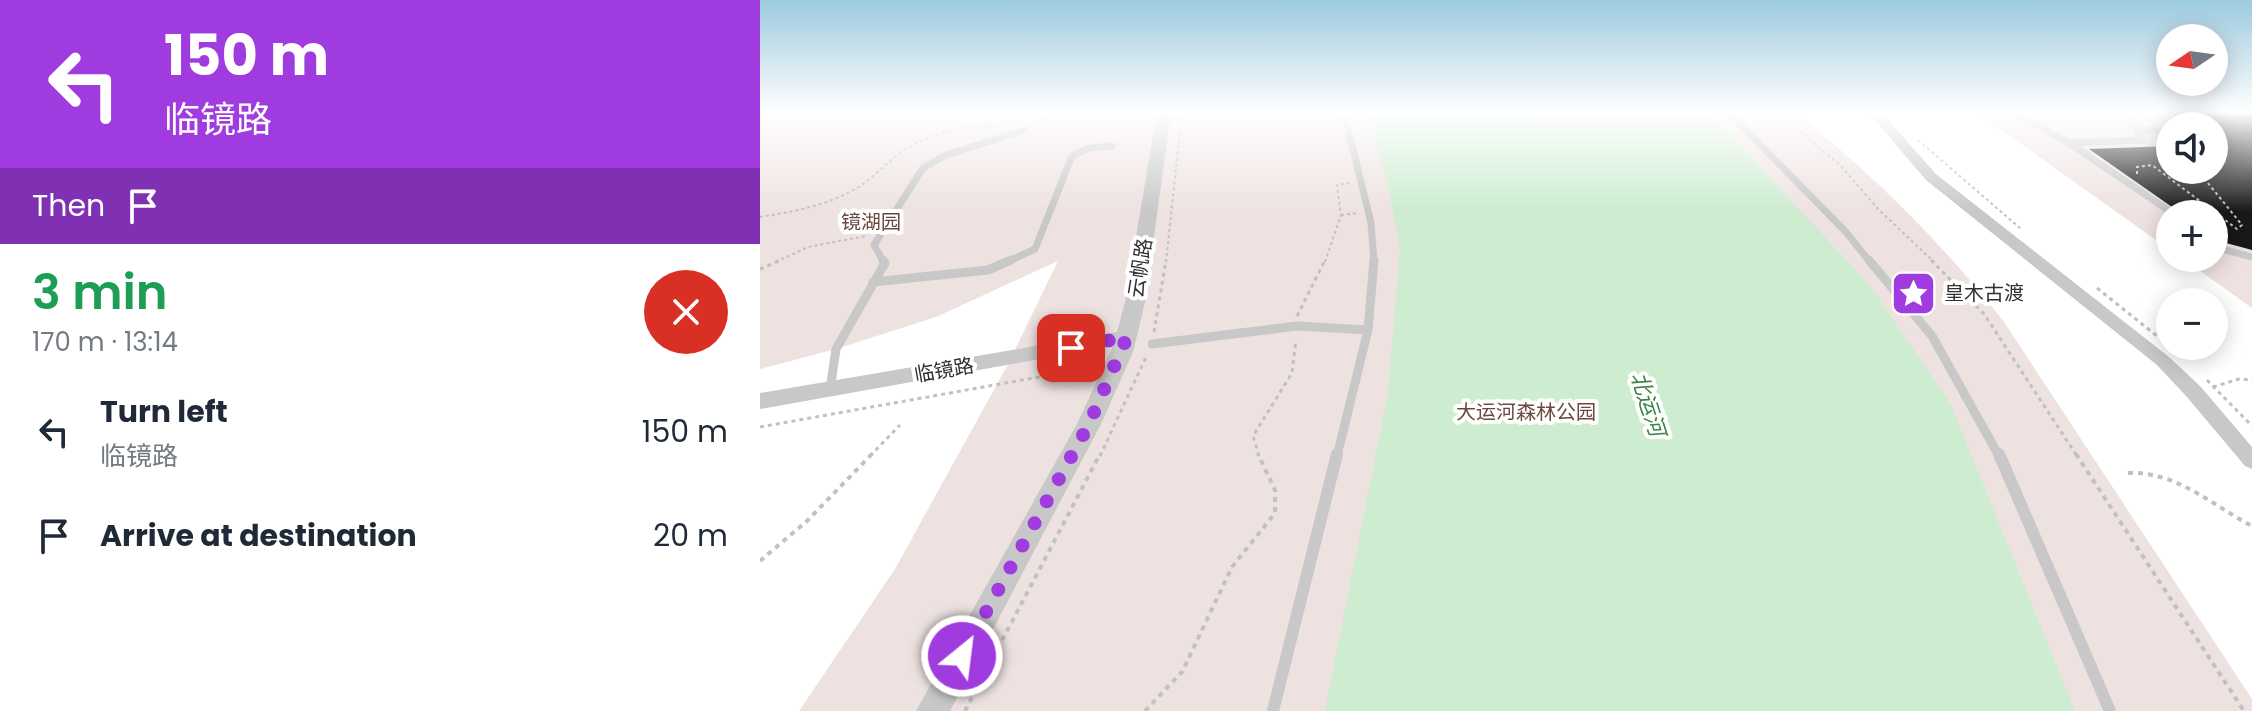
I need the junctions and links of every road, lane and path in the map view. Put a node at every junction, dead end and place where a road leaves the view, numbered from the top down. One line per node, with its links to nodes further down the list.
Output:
1 (913, 145): 18 (path)
2 (979, 145): 19 (lane)
3 (1158, 145): 27 (street, 云帆路)
4 (1352, 145): 11 (lane)
5 (1761, 145): 42 (lane)
6 (1816, 145): 43 (path)
7 (1903, 145): 30 (street)
8 (2072, 145): 14 (lane)
9 (1112, 146): 23 (lane)
10 (2156, 168): 14 (path)
11 (1361, 182): 16 (lane); 17 (path)
12 (2177, 184): 13 (path)
13 (2209, 184)
14 (2138, 190): 15 (lane)
15 (2156, 202)
16 (1368, 212): 17 (path); 25 (lane)
17 (1341, 215): 24 (path)
18 (760, 217)
19 (880, 234): 22 (path); 23 (lane)
20 (2228, 251): 21 (lane)
21 (2252, 257)
22 (760, 269)
23 (873, 282): 29 (lane)
24 (1297, 326): 25 (lane); 26 (lane); 40 (path)
25 (1368, 330): 41 (lane)
26 (1152, 344)
27 (1122, 351): 29 (street, 临镜路); 32 (street, 临镜路); 34 (path, 临镜路); 39 (street, 云帆路)
28 (2252, 380): 30 (path)
29 (830, 390): 31 (street, 临镜路)
30 (2194, 392): 35 (street)
31 (760, 401)
32 (760, 416)
33 (900, 425): 38 (path)
34 (760, 427)
35 (2252, 461)
36 (2128, 473): 37 (path)
37 (2252, 526)
38 (760, 561)
39 (932, 711)
40 (1145, 711)
41 (1273, 711)
42 (2110, 711)
43 (2244, 711)

